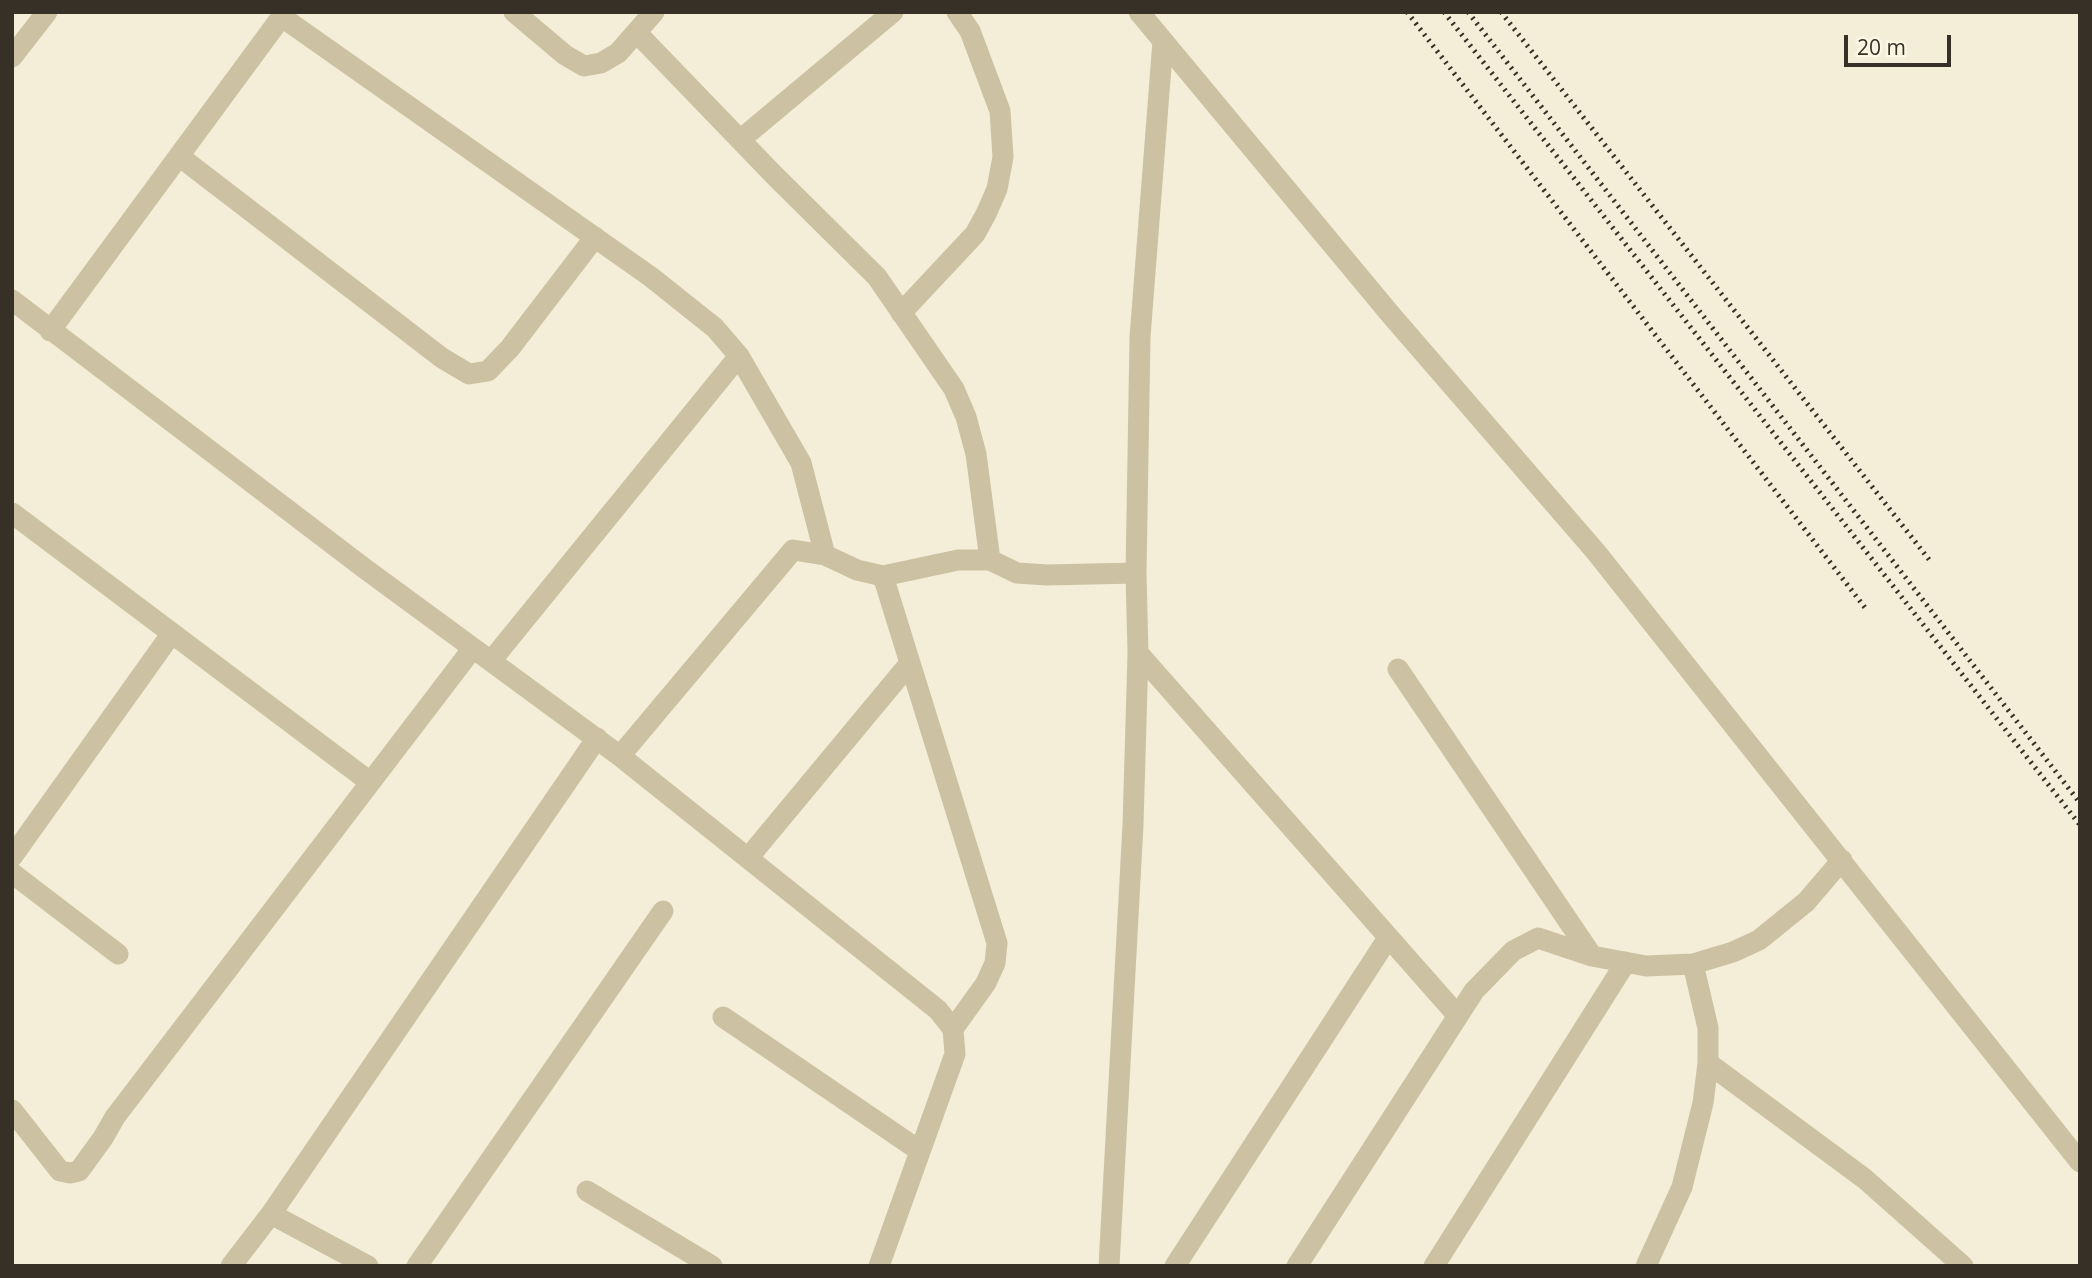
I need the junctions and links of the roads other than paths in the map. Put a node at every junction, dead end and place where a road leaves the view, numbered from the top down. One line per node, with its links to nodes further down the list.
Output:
1 (47, 12): 10 (street)
2 (514, 12): 8 (street)
3 (654, 12): 8 (street)
4 (893, 12): 11 (street)
5 (957, 12): 15 (street)
6 (1139, 12): 9 (street)
7 (284, 14): 12 (street); 13 (street)
8 (637, 33): 11 (street)
9 (1163, 41): 21 (street); 34 (street)
10 (12, 57)
11 (740, 140): 15 (street)
12 (179, 156): 13 (street); 16 (street)
13 (595, 237): 17 (street)
14 (12, 300): 16 (street)
15 (901, 313): 20 (street)
16 (50, 331): 24 (street)
17 (739, 356): 19 (street); 26 (street)
18 (12, 513): 23 (street)
19 (825, 555): 22 (street); 30 (street)
20 (990, 561): 21 (street); 22 (street)
21 (1136, 573): 25 (street)
22 (883, 576): 27 (street)
23 (172, 633): 31 (street); 32 (street)
24 (473, 648): 26 (street); 31 (street)
25 (1138, 653): 37 (street); 56 (street)
26 (491, 661): 29 (street)
27 (910, 663): 33 (street); 44 (street)
28 (1398, 669): 39 (street)
29 (597, 738): 30 (street); 50 (street)
30 (620, 756): 33 (street)
31 (370, 782): 46 (street)
32 (12, 857)
33 (748, 858): 44 (street)
34 (1842, 860): 41 (street); 48 (street)
35 (12, 873): 38 (street)
36 (663, 911): 53 (street)
37 (1388, 937): 42 (street); 57 (street)
38 (118, 954)
39 (1592, 956): 40 (street); 42 (street)
40 (1626, 962): 41 (street); 59 (street)
41 (1693, 964): 45 (street)
42 (1458, 1016): 58 (street)
43 (723, 1017): 47 (street)
44 (953, 1029): 47 (street)
45 (1708, 1063): 60 (street); 61 (street)
46 (12, 1110)
47 (920, 1151): 55 (street)
48 (2080, 1162)
49 (587, 1191): 54 (street)
50 (271, 1214): 51 (street); 52 (street)
51 (231, 1266)
52 (368, 1266)
53 (417, 1266)
54 (712, 1266)
55 (879, 1266)
56 (1109, 1266)
57 (1175, 1266)
58 (1297, 1266)
59 (1434, 1266)
60 (1646, 1266)
61 (1963, 1266)

